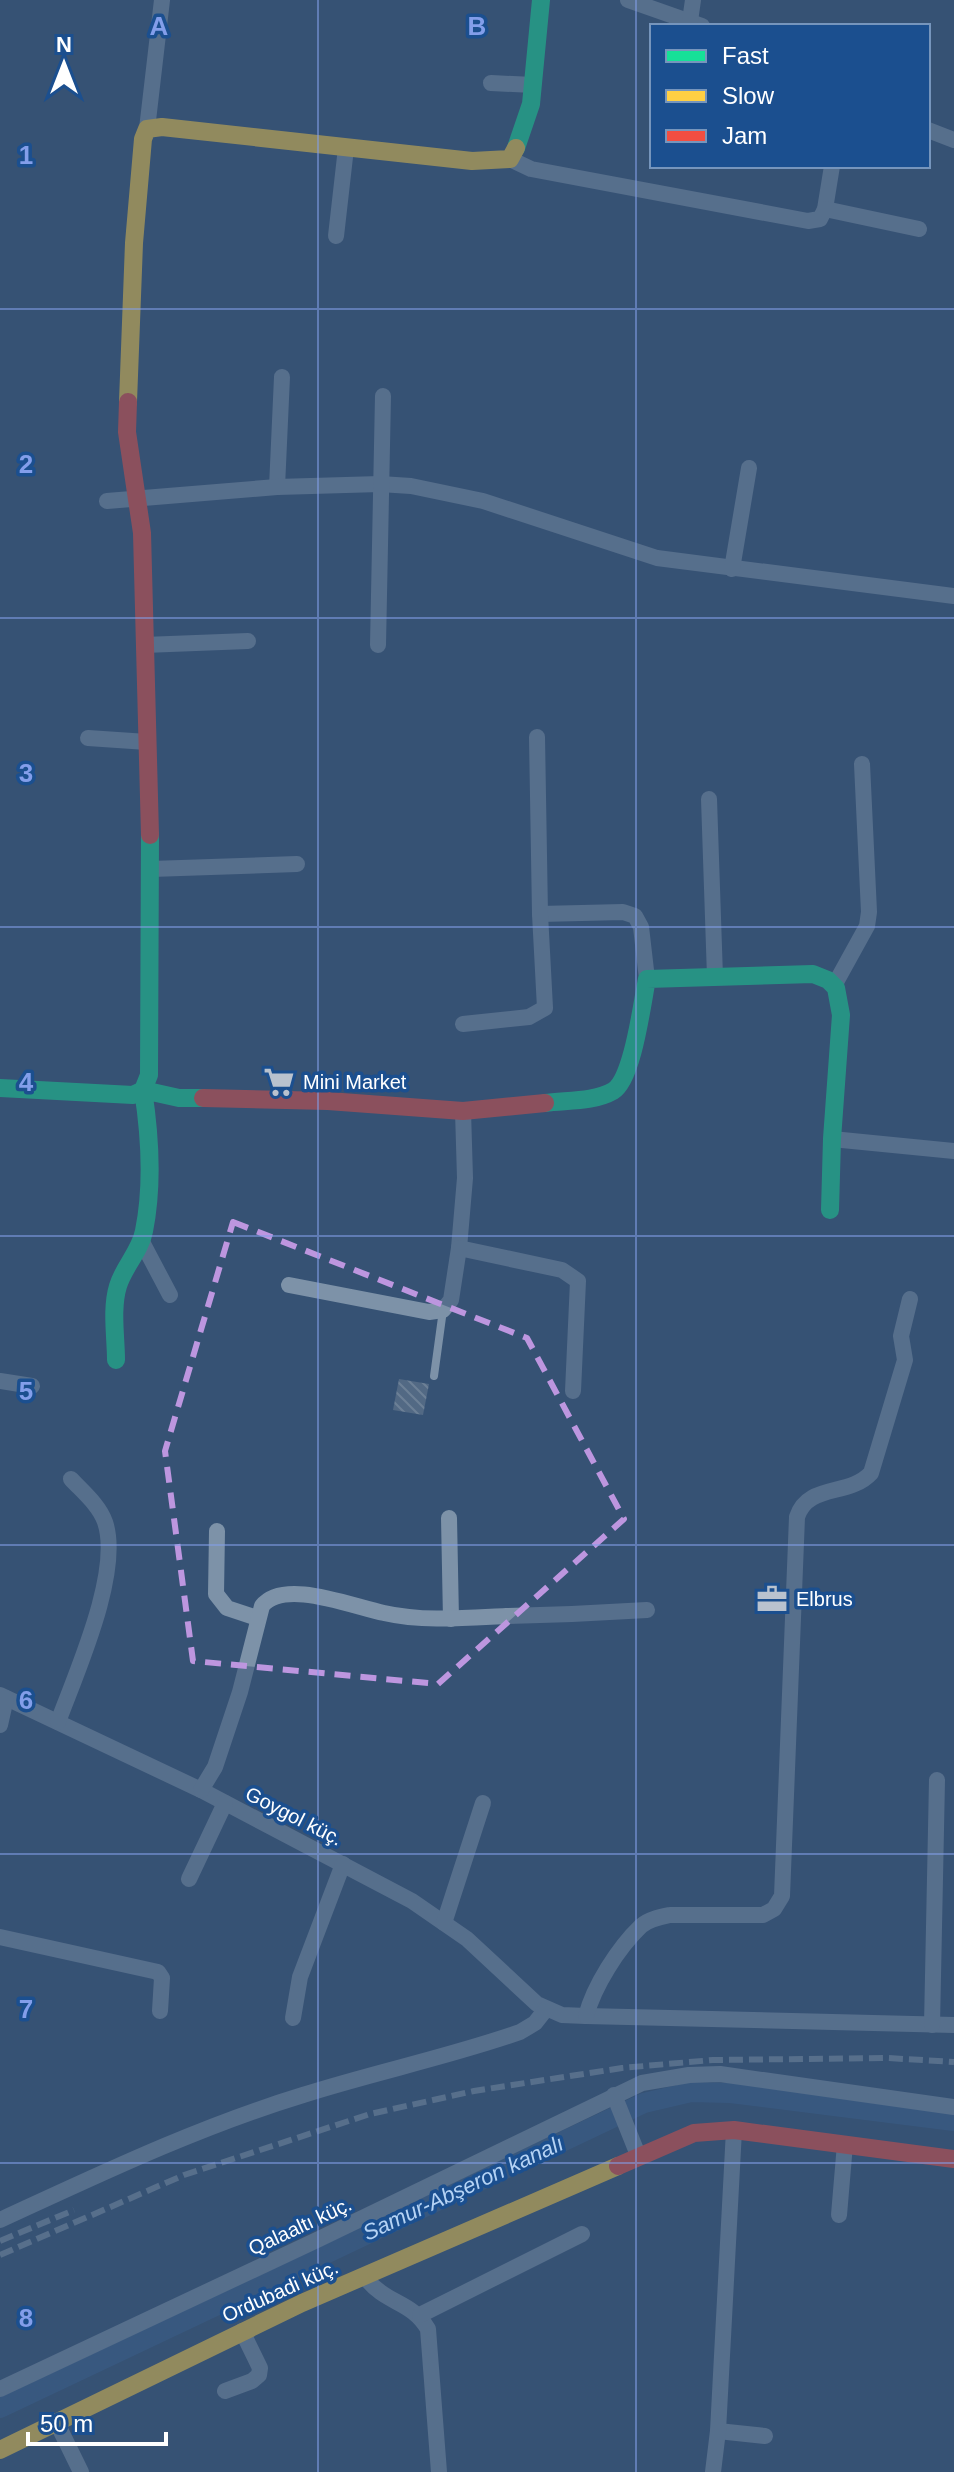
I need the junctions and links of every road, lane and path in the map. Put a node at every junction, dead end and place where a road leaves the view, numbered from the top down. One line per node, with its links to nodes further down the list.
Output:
1 (162, 0): 8 (street)
2 (541, 0): 7 (street)
3 (628, 0): 5 (street)
4 (693, 0): 5 (street)
5 (696, 23)
6 (491, 83): 7 (street)
7 (533, 85): 12 (street)
8 (147, 129): 11 (street); 22 (street)
9 (930, 131): 10 (street)
10 (954, 140)
11 (346, 148): 12 (street); 16 (street)
12 (510, 159): 14 (street)
13 (832, 168): 14 (street)
14 (825, 209): 15 (street)
15 (919, 229)
16 (336, 236)
17 (282, 377): 21 (street)
18 (383, 396): 20 (street)
19 (749, 468): 24 (street)
20 (380, 484): 21 (street); 24 (street); 28 (street)
21 (277, 487): 22 (street)
22 (136, 498): 23 (street); 27 (street)
23 (107, 501)
24 (732, 569): 25 (street)
25 (954, 596)
26 (248, 641): 27 (street)
27 (144, 645): 31 (street)
28 (378, 645)
29 (537, 737): 36 (street)
30 (88, 738): 31 (street)
31 (147, 742): 35 (street)
32 (862, 764): 39 (street)
33 (709, 799): 37 (street)
34 (297, 864): 35 (street)
35 (151, 869): 42 (street)
36 (540, 914): 38 (street); 40 (street)
37 (715, 977): 38 (street); 39 (street)
38 (647, 979): 43 (street)
39 (835, 984): 44 (street)
40 (463, 1024)
41 (0, 1088): 42 (street)
42 (143, 1090): 43 (street); 47 (street)
43 (463, 1111): 48 (street)
44 (832, 1139): 45 (street); 46 (street)
45 (954, 1151)
46 (830, 1210)
47 (142, 1242): 50 (street); 53 (street)
48 (459, 1248): 52 (street); 57 (street)
49 (289, 1285): 52 (street)
50 (170, 1295)
51 (910, 1299): 77 (street)
52 (443, 1310): 54 (lane)
53 (116, 1360)
54 (434, 1376)
55 (0, 1381): 56 (street)
56 (32, 1386)
57 (573, 1391)
58 (71, 1479): 65 (street)
59 (449, 1518): 63 (street)
60 (217, 1531): 62 (street)
61 (647, 1610): 63 (street)
62 (257, 1618): 63 (street); 68 (street)
63 (451, 1619)
64 (3, 1696): 65 (street, Goygol küç.); 66 (street)
65 (58, 1722): 68 (street, Goygol küç.)
66 (0, 1725)
67 (937, 1780): 79 (street)
68 (201, 1790): 69 (street, Goygol küç.)
69 (225, 1803): 71 (street, Goygol küç.); 72 (street)
70 (483, 1803): 73 (street)
71 (343, 1864): 73 (street, Goygol küç.); 78 (street)
72 (189, 1879)
73 (444, 1923): 75 (street, Goygol küç.)
74 (0, 1937): 76 (street)
75 (546, 2009): 77 (street); 88 (street)
76 (160, 2011)
77 (586, 2016): 79 (street)
78 (293, 2018)
79 (932, 2025): 80 (street)
80 (954, 2025)
81 (614, 2095): 82 (street, Qalaaltı küç.); 85 (street); 93 (street, Qalaaltı küç.)
82 (954, 2107)
83 (734, 2130): 84 (street, Ordubadi küç.); 85 (street, Ordubadi küç.); 96 (street)
84 (845, 2144): 86 (street, Ordubadi küç.); 87 (street)
85 (638, 2155): 90 (street, Ordubadi küç.)
86 (954, 2159)
87 (839, 2215)
88 (0, 2220)
89 (582, 2234): 91 (street)
90 (365, 2277): 91 (street); 92 (street, Ordubadi küç.)
91 (420, 2315): 100 (street)
92 (242, 2331): 94 (street); 95 (street, Ordubadi küç.)
93 (0, 2389)
94 (225, 2391)
95 (56, 2421): 98 (street, Ordubadi küç.); 99 (street)
96 (718, 2431): 97 (street); 101 (street)
97 (765, 2436)
98 (0, 2450)
99 (81, 2472)
100 (439, 2472)
101 (713, 2472)

